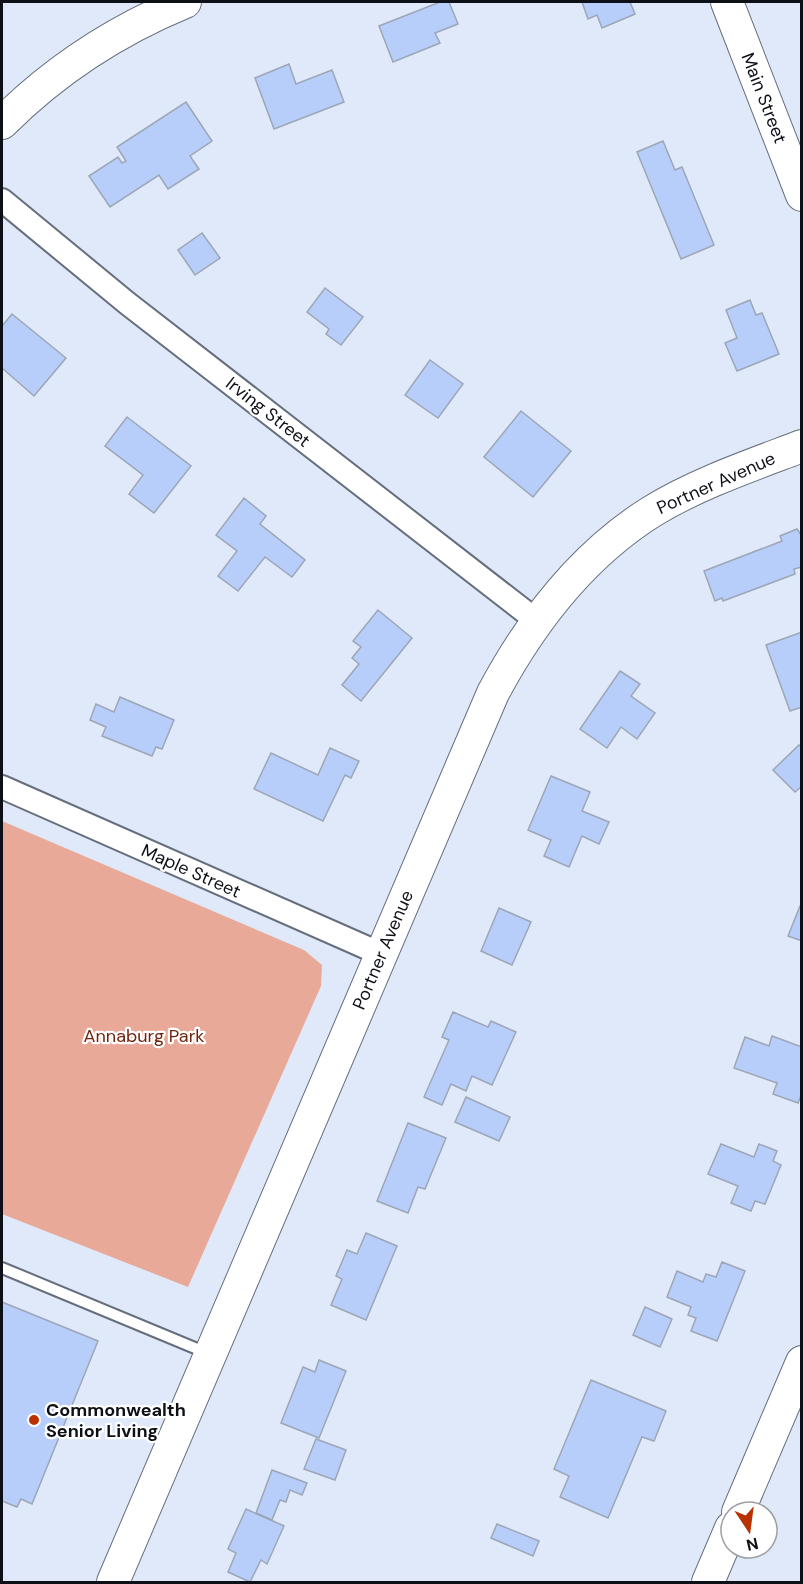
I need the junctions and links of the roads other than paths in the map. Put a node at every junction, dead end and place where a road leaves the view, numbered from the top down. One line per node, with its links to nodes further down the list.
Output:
1 (184, 2): 3 (street)
2 (727, 2): 4 (street, Main Street)
3 (2, 123)
4 (801, 195)
5 (2, 200): 7 (street, Irving Street)
6 (801, 446): 7 (street, Portner Avenue)
7 (537, 621): 9 (street, Portner Avenue)
8 (3, 791): 9 (street, Maple Street)
9 (381, 954): 11 (street, Portner Avenue)
10 (2, 1269): 11 (lane)
11 (210, 1354): 15 (street, Portner Avenue)
12 (801, 1362): 13 (street)
13 (743, 1500)
14 (719, 1556): 16 (street)
15 (113, 1582)
16 (708, 1582)

